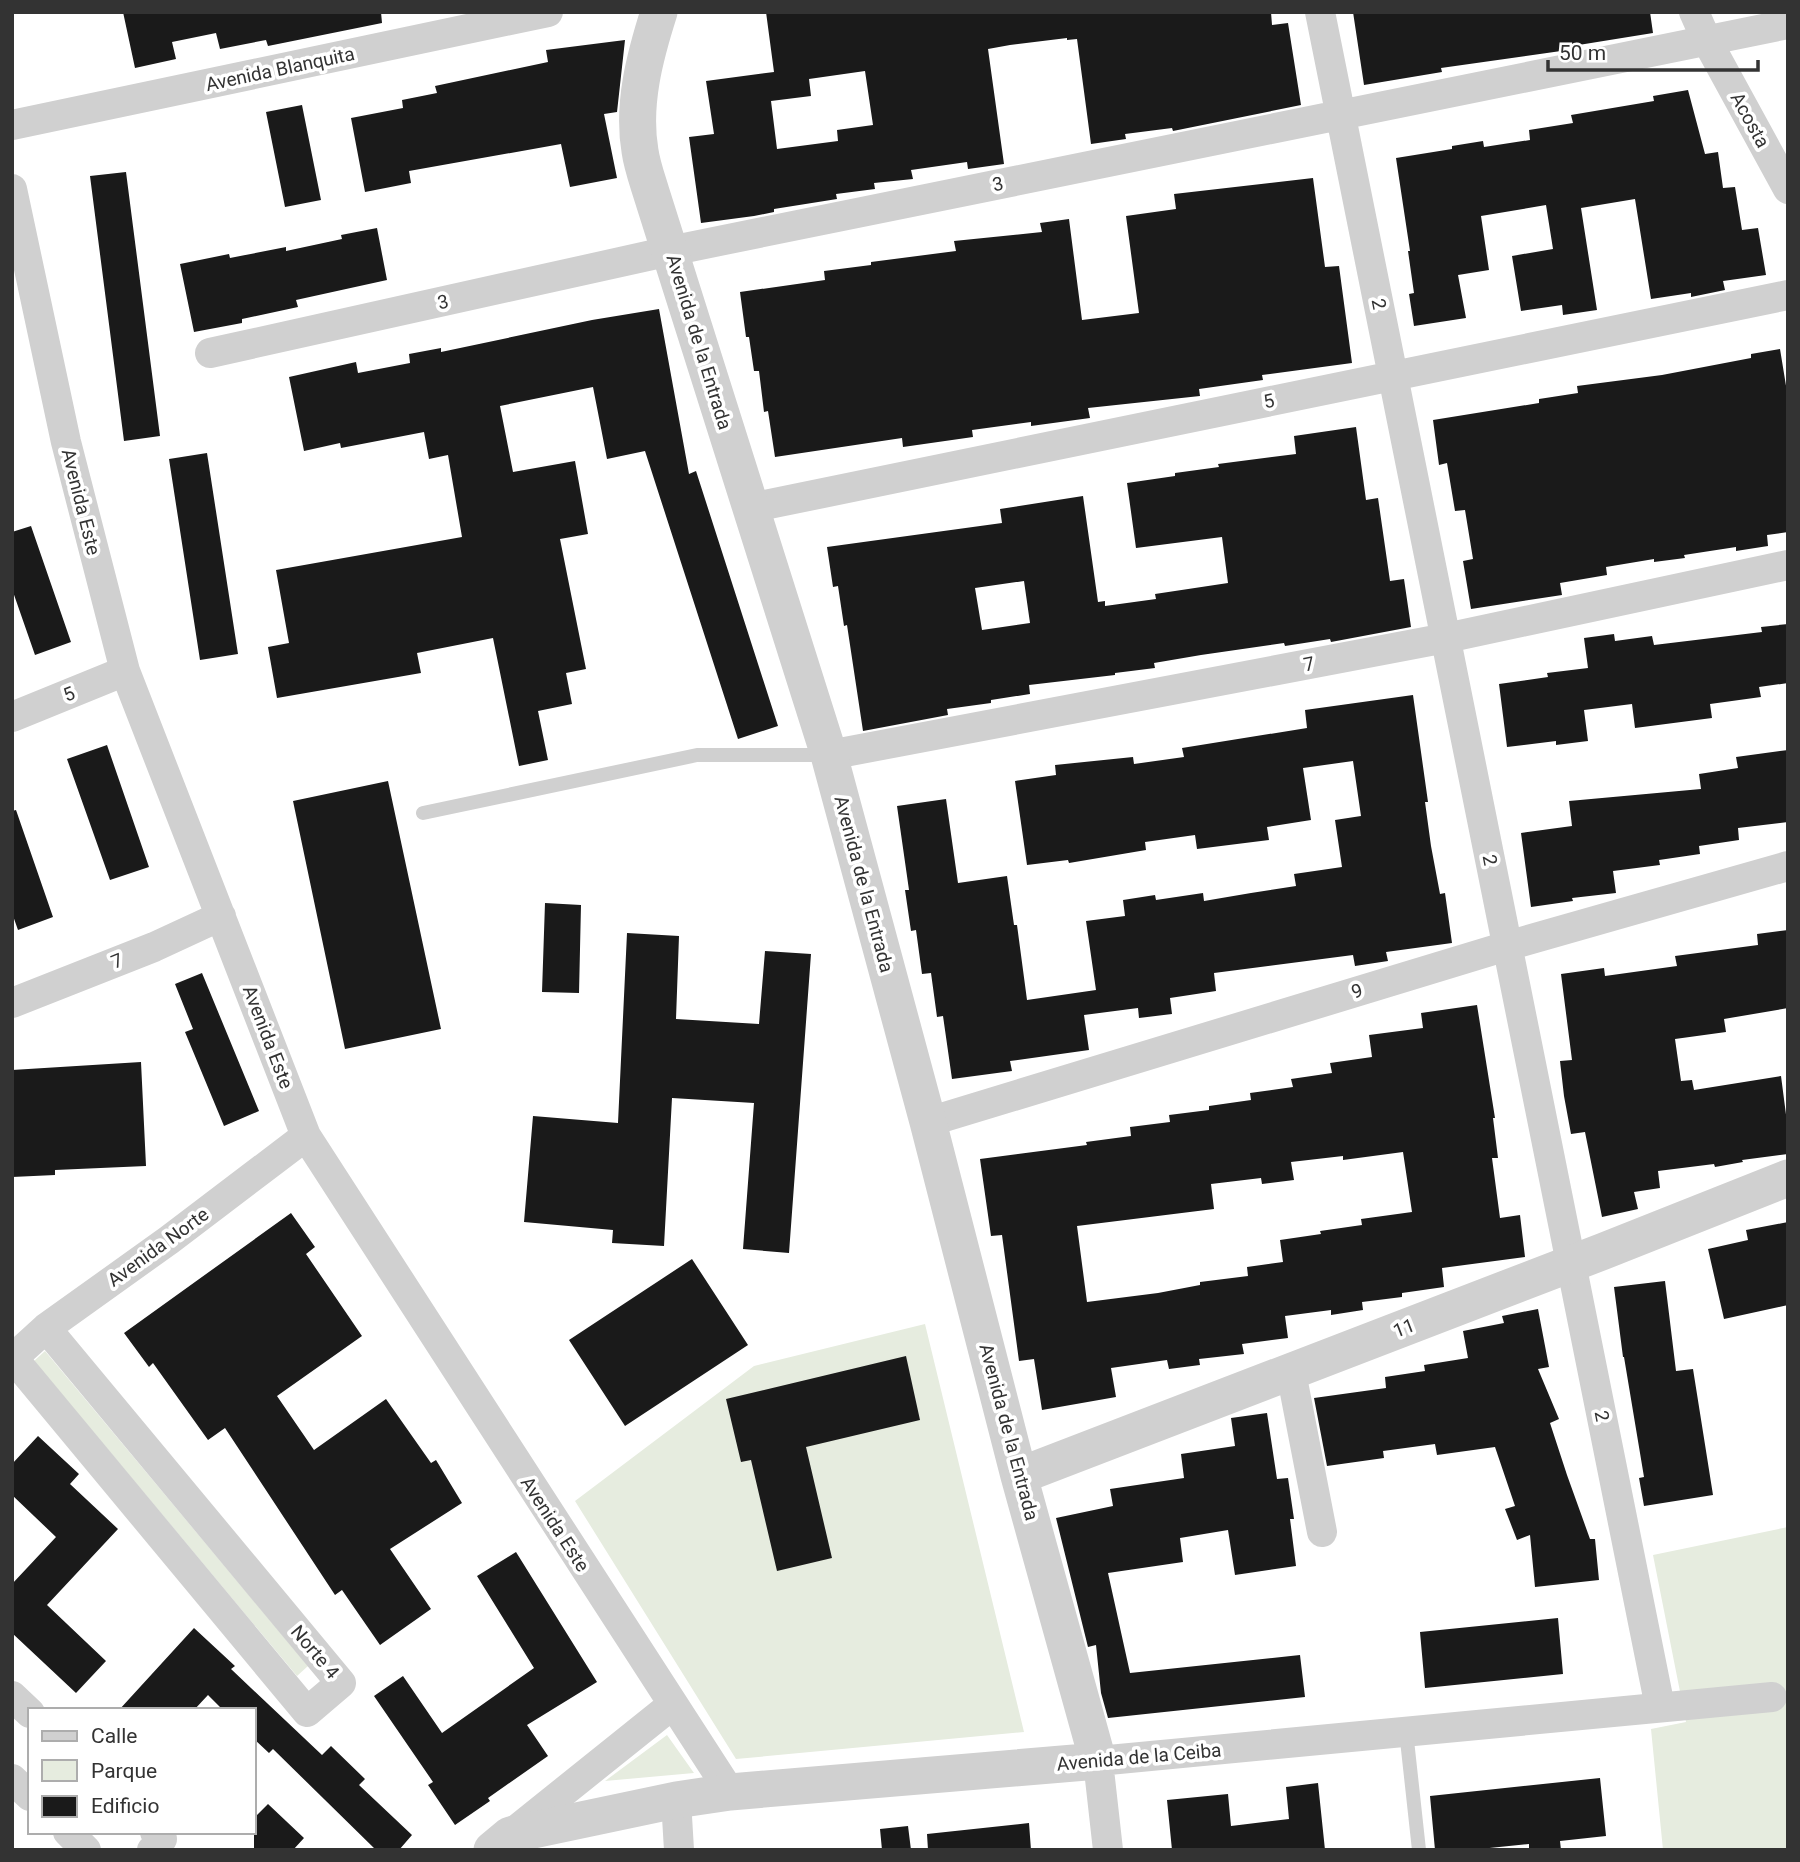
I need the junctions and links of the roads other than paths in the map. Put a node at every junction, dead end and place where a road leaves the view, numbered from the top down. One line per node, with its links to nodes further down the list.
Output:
1 (548, 12): 8 (street, Avenida Blanquita)
2 (659, 12): 11 (street, Avenida de la Entrada)
3 (1320, 12): 7 (street, 2)
4 (1694, 12): 6 (street, Acosta)
5 (1788, 24): 6 (street, 3)
6 (1706, 40): 7 (street, 3); 10 (street, Acosta)
7 (1340, 114): 11 (street, 3); 14 (street, 2)
8 (12, 125)
9 (12, 189): 18 (street, Avenida Este)
10 (1788, 189)
11 (670, 251): 13 (street, 3); 15 (street, Avenida de la Entrada)
12 (1788, 295): 14 (street, 5)
13 (210, 354)
14 (1393, 375): 15 (street, 5); 17 (street, 2)
15 (750, 508): 20 (street, Avenida de la Entrada)
16 (1788, 565): 17 (street, 7)
17 (1446, 638): 20 (street, 7); 24 (street, 2)
18 (125, 671): 19 (street, 5); 23 (street, Avenida Este)
19 (12, 717)
20 (829, 755): 21 (lane); 26 (street, Avenida de la Entrada)
21 (423, 813)
22 (1788, 866): 24 (street, 9)
23 (221, 916): 25 (street, 7); 27 (street, Avenida Este)
24 (1507, 946): 26 (street, 9); 29 (street, 2)
25 (12, 1003)
26 (928, 1122): 33 (street, Avenida de la Entrada)
27 (306, 1136): 30 (street, Avenida Norte); 37 (street, Avenida Este)
28 (1788, 1178): 29 (street, 11)
29 (1571, 1263): 32 (street, 11); 38 (street, 2)
30 (46, 1328): 31 (street, Avenida Norte); 31 (street, Norte 4)
31 (13, 1359)
32 (1291, 1372): 33 (street, 11); 34 (street)
33 (1019, 1476): 41 (street, Avenida de la Entrada)
34 (1322, 1532)
35 (12, 1696): 39 (street)
36 (1772, 1697): 38 (street, Avenida de la Ceiba)
37 (672, 1705): 43 (street, Avenida Este); 48 (street, Avenida de la Ceiba)
38 (1660, 1707): 40 (street, Avenida de la Ceiba)
39 (28, 1711)
40 (1406, 1731): 41 (street, Avenida de la Ceiba); 53 (lane)
41 (1098, 1761): 43 (street, Avenida de la Ceiba); 52 (street)
42 (12, 1779): 44 (street)
43 (730, 1792): 45 (street, Avenida de la Ceiba)
44 (28, 1794)
45 (676, 1800): 48 (street, Avenida de la Ceiba); 51 (street)
46 (70, 1834): 49 (street)
47 (157, 1834): 50 (street)
48 (501, 1842)
49 (86, 1850)
50 (152, 1850)
51 (679, 1850)
52 (1108, 1850)
53 (1419, 1850)

